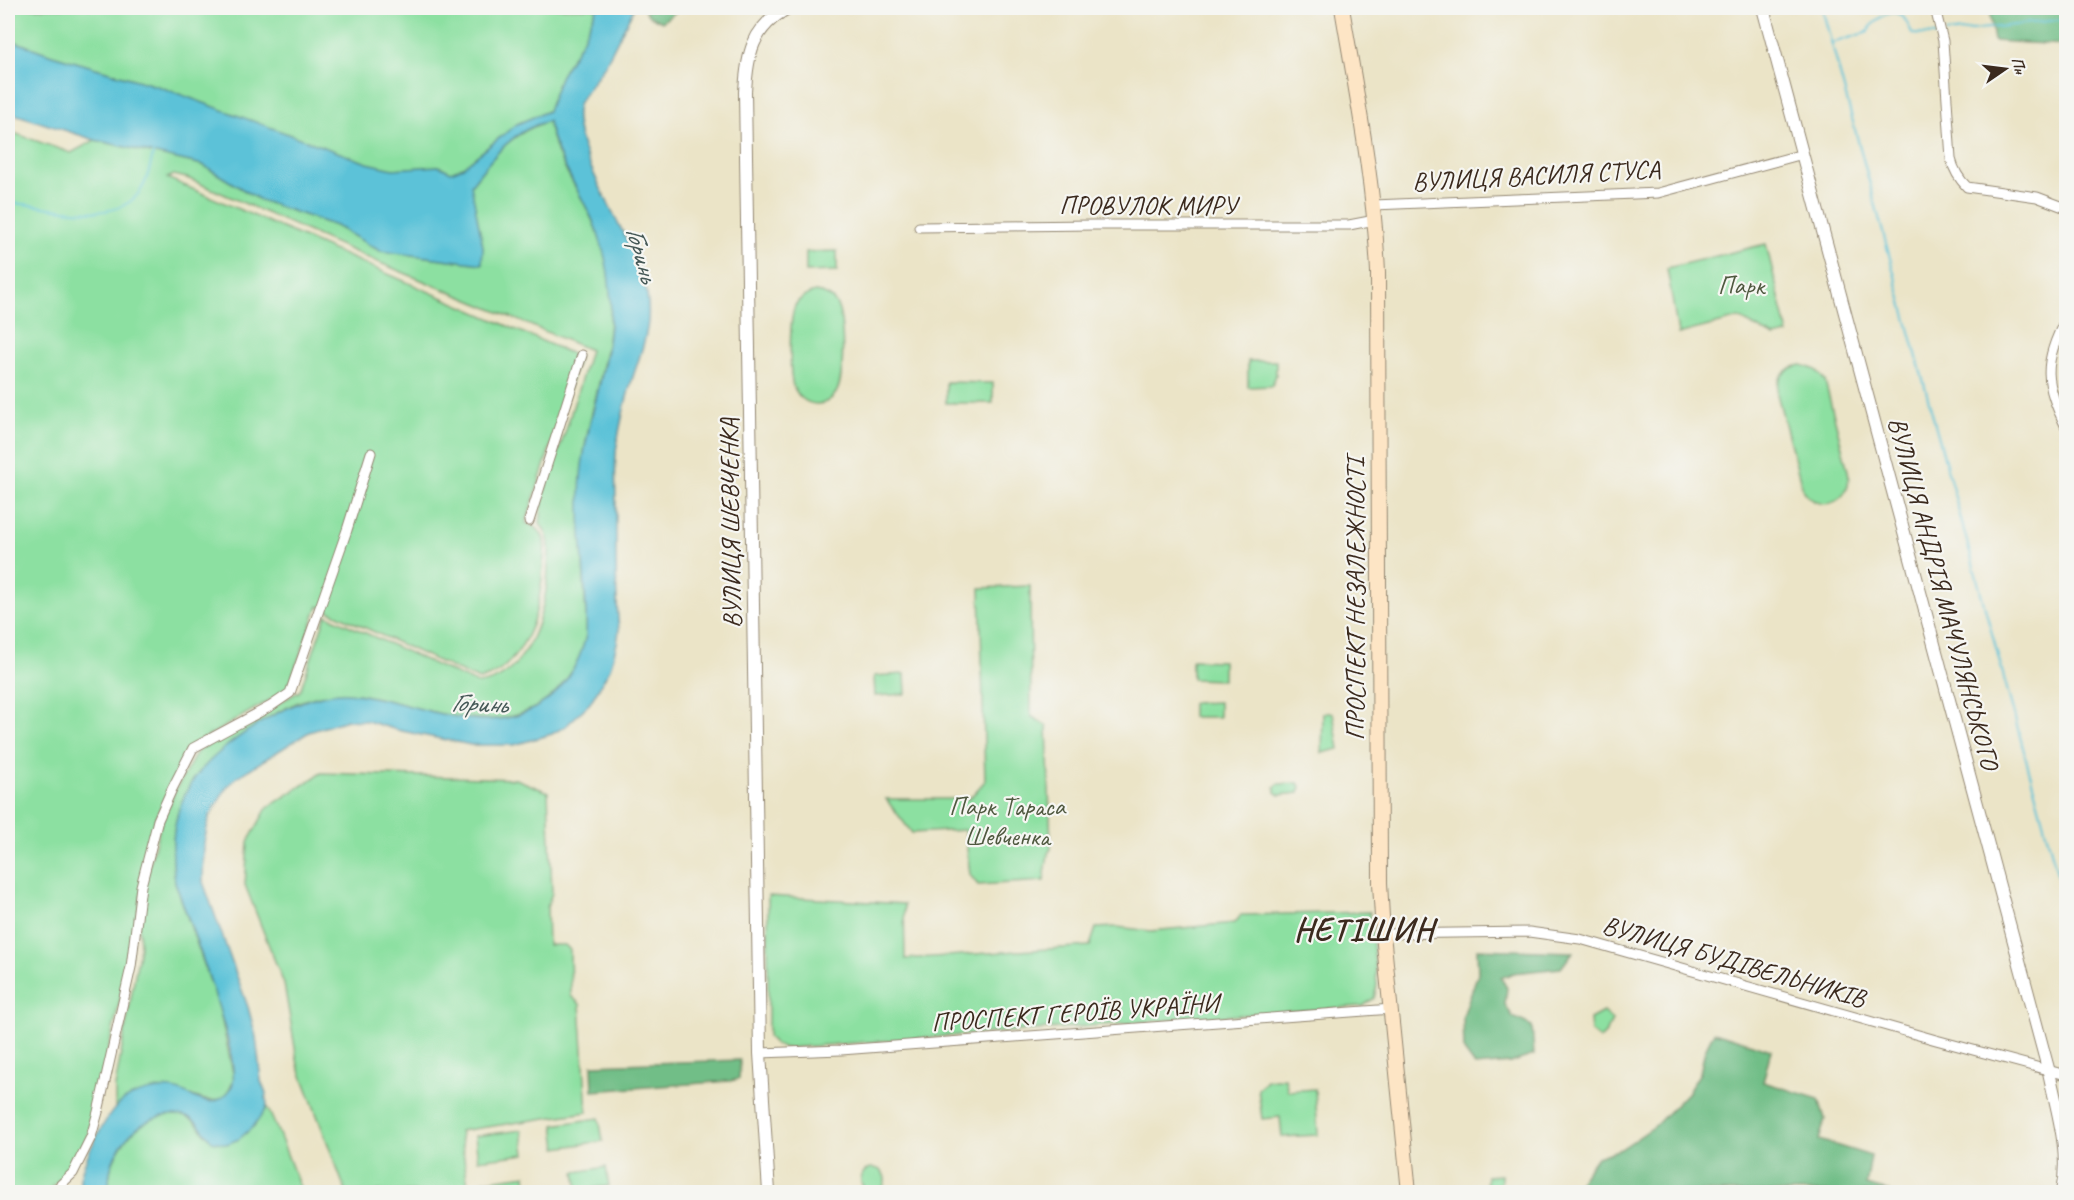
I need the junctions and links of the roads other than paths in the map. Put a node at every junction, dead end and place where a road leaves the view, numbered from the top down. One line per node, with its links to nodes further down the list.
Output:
1 (788, 8): 17 (street, ВУЛИЦЯ ШЕВЧЕНКА)
2 (1342, 8): 6 (main road, ПРОСПЕКТ НЕЗАЛЕЖНОСТІ)
3 (1763, 8): 5 (street, ВУЛИЦЯ АНДРІЯ МАЧУЛЯНСЬКОГО)
4 (1935, 8): 7 (street)
5 (1803, 154): 6 (street, ВУЛИЦЯ ВАСИЛЯ СТУСА); 18 (street, ВУЛИЦЯ АНДРІЯ МАЧУЛЯНСЬКОГО)
6 (1374, 205): 8 (main road, ПРОСПЕКТ НЕЗАЛЕЖНОСТІ)
7 (2067, 208)
8 (1376, 220): 9 (street, ПРОВУЛОК МИРУ); 15 (main road, ПРОСПЕКТ НЕЗАЛЕЖНОСТІ)
9 (919, 227)
10 (2067, 320): 12 (street)
11 (582, 355): 14 (street)
12 (2067, 428)
13 (371, 453): 20 (street)
14 (529, 521)
15 (1383, 934): 16 (main road, ПРОСПЕКТ НЕЗАЛЕЖНОСТІ); 18 (street, ВУЛИЦЯ БУДІВЕЛЬНИКІВ)
16 (1392, 1009): 17 (street, ПРОСПЕКТ ГЕРОЇВ УКРАЇНИ); 22 (main road, ПРОСПЕКТ НЕЗАЛЕЖНОСТІ)
17 (760, 1053): 21 (street, ВУЛИЦЯ ШЕВЧЕНКА)
18 (2049, 1072): 19 (street, ВУЛИЦЯ БУДІВЕЛЬНИКІВ); 23 (street, ВУЛИЦЯ АНДРІЯ МАЧУЛЯНСЬКОГО)
19 (2067, 1075)
20 (53, 1192)
21 (769, 1192)
22 (1409, 1192)
23 (2062, 1192)

